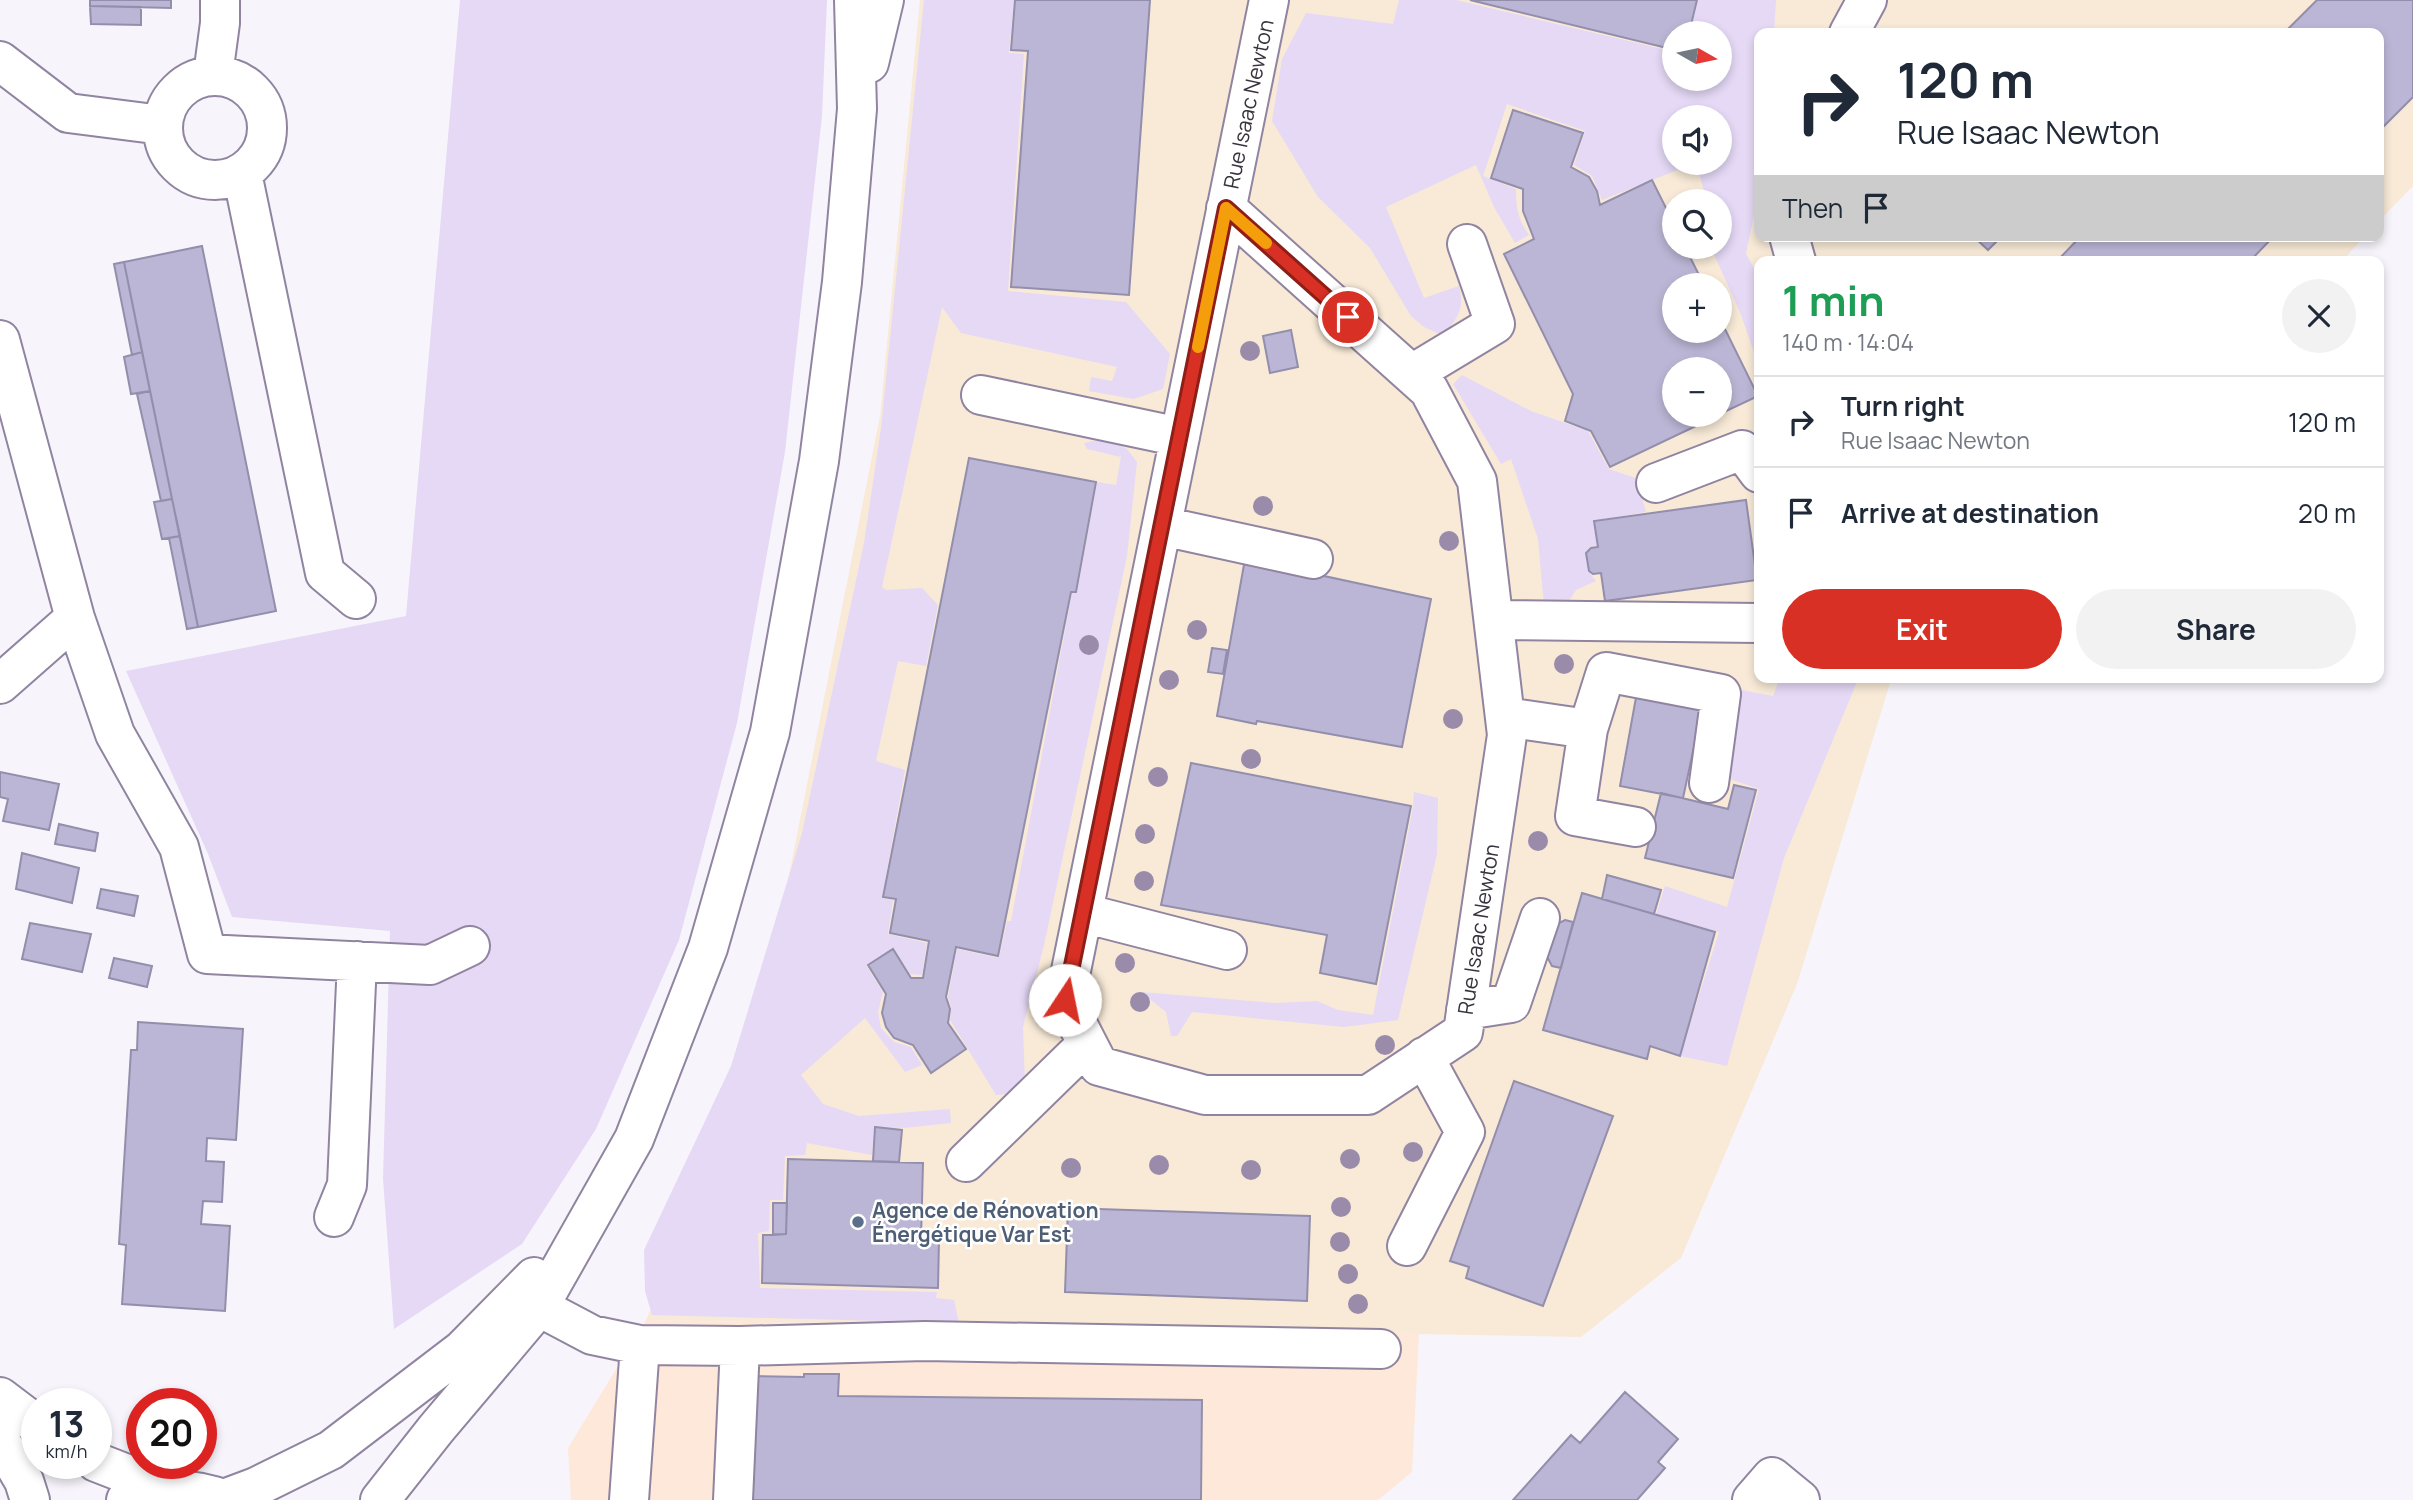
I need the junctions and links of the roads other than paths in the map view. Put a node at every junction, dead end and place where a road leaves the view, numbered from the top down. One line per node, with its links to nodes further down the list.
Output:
1 (220, 0): 8 (main road)
2 (854, 0): 9 (main road)
3 (884, 0): 9 (main road)
4 (1269, 0): 12 (main road, Rue Isaac Newton)
5 (1867, 0): 6 (main road)
6 (1852, 28)
7 (0, 61): 10 (main road)
8 (213, 75): 10 (main road); 11 (main road)
9 (857, 110): 41 (main road)
10 (162, 125): 11 (main road)
11 (242, 173): 22 (main road)
12 (1226, 208): 15 (main road, Rue Isaac Newton); 17 (main road, Rue Isaac Newton)
13 (1467, 244): 15 (main road)
14 (0, 340): 23 (main road)
15 (1412, 374): 24 (main road, Rue Isaac Newton)
16 (981, 395): 17 (main road)
17 (1180, 437): 20 (main road, Rue Isaac Newton)
18 (1754, 466): 19 (main road)
19 (1656, 483)
20 (1162, 526): 21 (main road); 31 (main road, Rue Isaac Newton)
21 (1313, 559)
22 (356, 598)
23 (75, 618): 26 (main road); 35 (main road)
24 (1494, 620): 25 (main road); 27 (main road, Rue Isaac Newton)
25 (1754, 624)
26 (0, 684)
27 (1505, 717): 28 (main road); 36 (main road, Rue Isaac Newton)
28 (1588, 729): 29 (main road); 30 (main road)
29 (1709, 783)
30 (1636, 827)
31 (1083, 913): 34 (main road); 37 (main road, Rue Isaac Newton)
32 (1540, 918): 36 (main road)
33 (470, 946): 35 (main road)
34 (1227, 950)
35 (357, 961): 40 (main road)
36 (1466, 1010): 38 (main road, Rue Isaac Newton)
37 (1087, 1044): 38 (main road, Rue Isaac Newton); 39 (main road)
38 (1424, 1057): 42 (main road)
39 (966, 1162)
40 (334, 1217)
41 (588, 1218): 43 (main road); 54 (main road)
42 (1407, 1246)
43 (539, 1307): 44 (main road); 55 (main road)
44 (640, 1346): 45 (main road); 56 (main road)
45 (740, 1346): 46 (main road); 57 (main road)
46 (1381, 1349)
47 (0, 1397): 48 (main road)
48 (21, 1413)
49 (0, 1440): 52 (main road)
50 (112, 1468): 51 (main road)
51 (168, 1490): 53 (main road); 54 (main road)
52 (30, 1500)
53 (126, 1500)
54 (225, 1500)
55 (380, 1500)
56 (629, 1500)
57 (733, 1500)
58 (1752, 1500): 59 (main road)
59 (1800, 1500)

